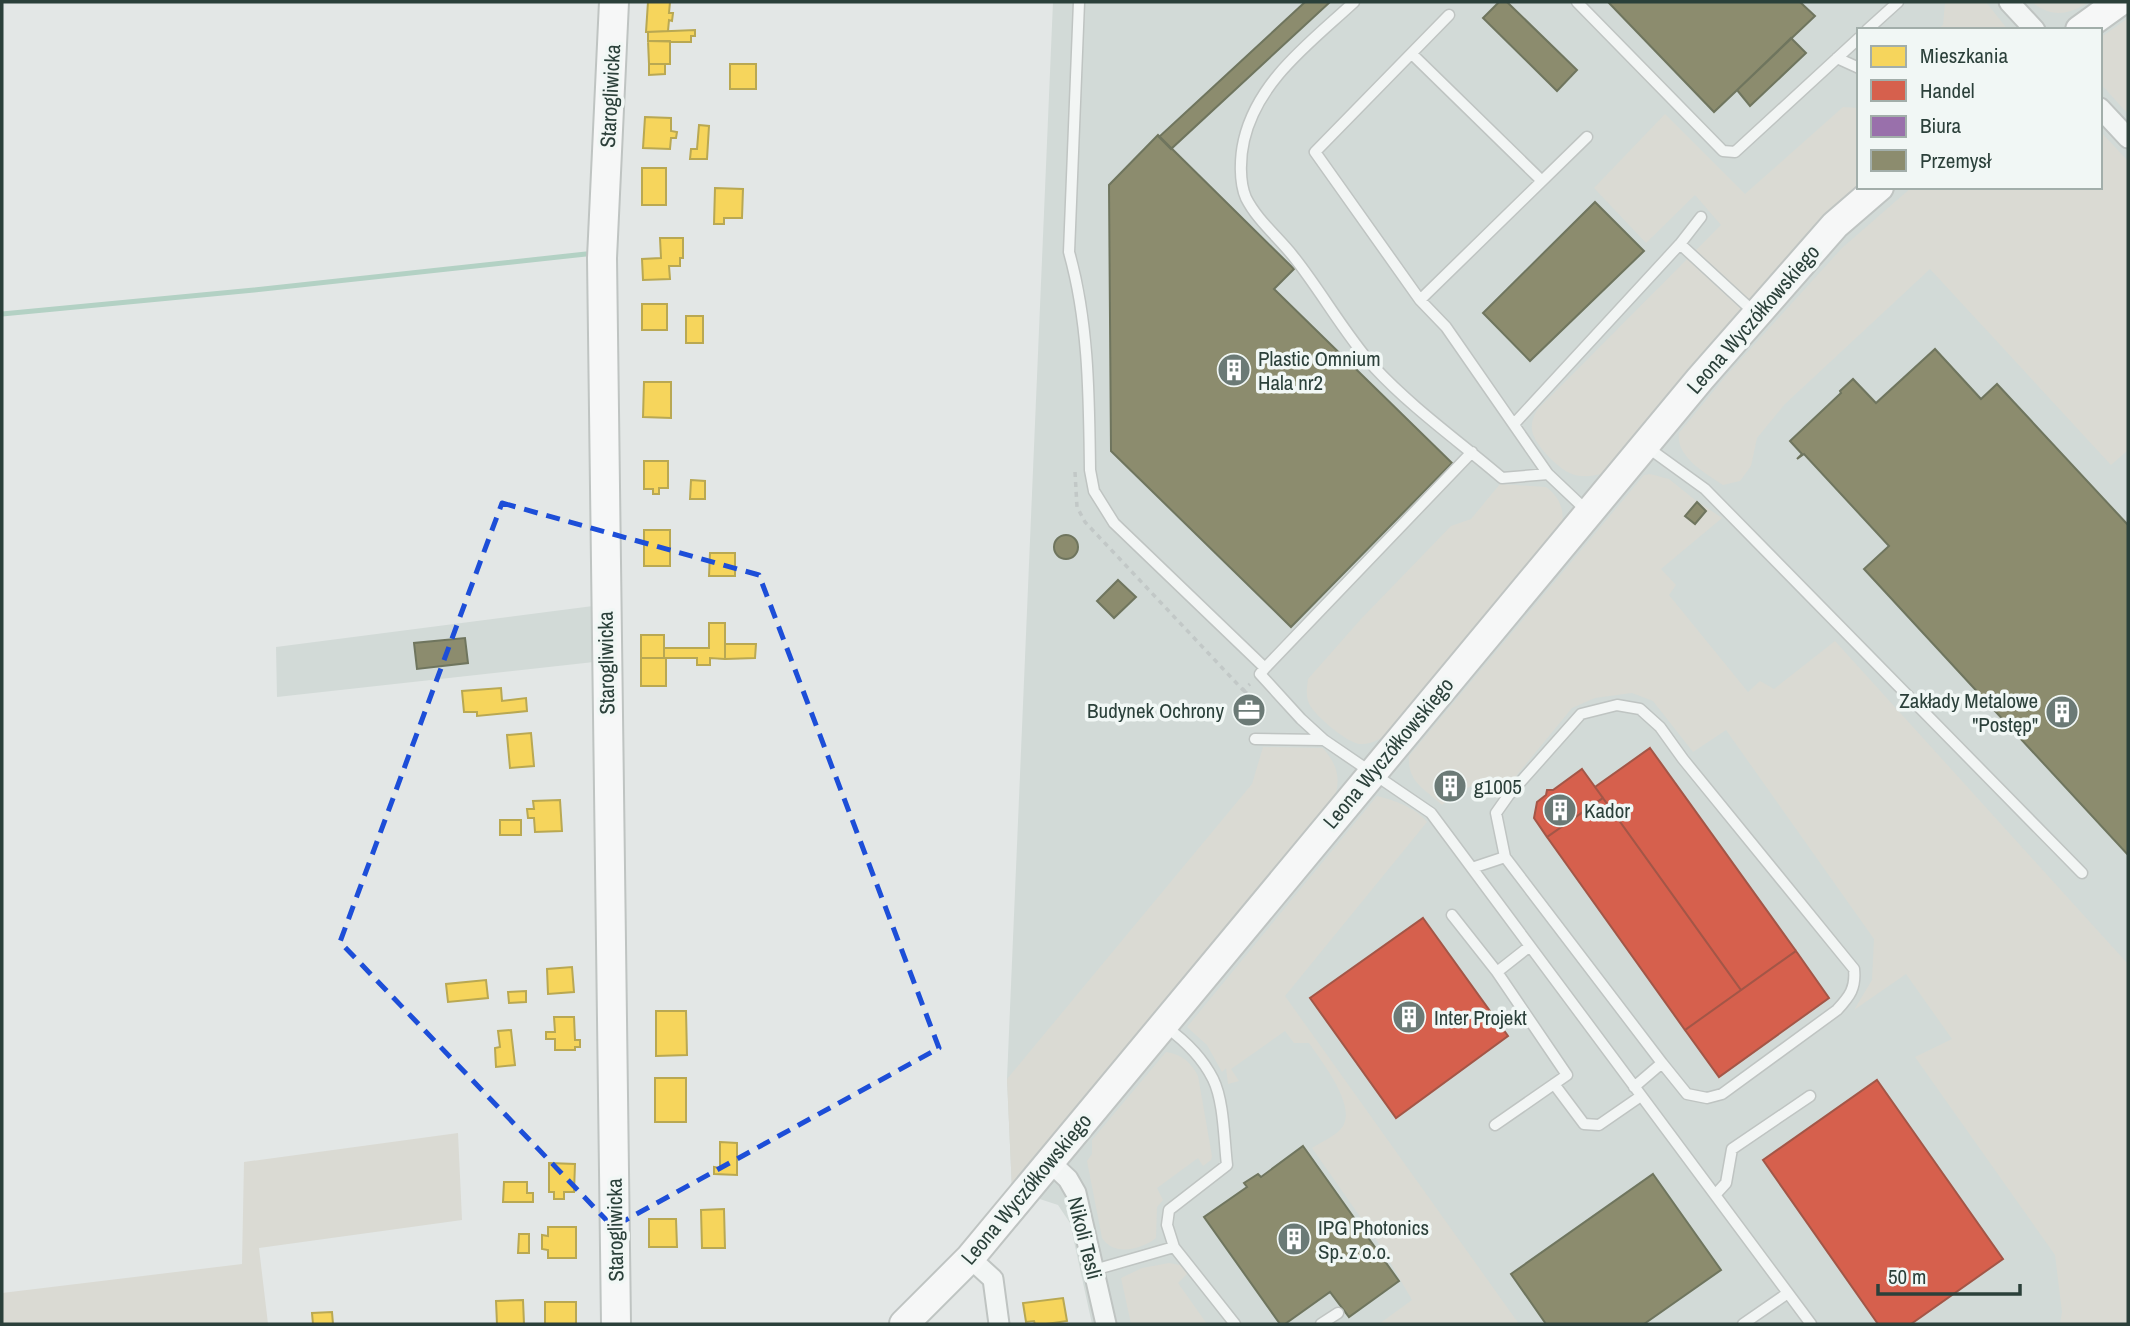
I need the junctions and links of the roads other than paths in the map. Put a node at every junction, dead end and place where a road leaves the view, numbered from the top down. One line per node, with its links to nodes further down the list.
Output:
1 (614, 2): 53 (street, Starogliwicka)
2 (1079, 2): 30 (lane)
3 (1354, 2): 27 (lane)
4 (1577, 2): 14 (lane)
5 (1898, 2): 9 (lane)
6 (2009, 2): 10 (street)
7 (2119, 2): 11 (street)
8 (1450, 15): 13 (lane)
9 (1869, 28)
10 (2033, 28)
11 (2083, 28)
12 (1857, 40): 14 (lane)
13 (1412, 54): 19 (lane); 23 (lane)
14 (1837, 58): 15 (lane)
15 (1857, 67)
16 (2102, 110): 18 (street)
17 (1587, 137): 19 (lane)
18 (2128, 138)
19 (1541, 180): 23 (lane)
20 (1877, 189): 24 (street, Leona Wyczółkowskiego)
21 (1701, 217): 22 (lane)
22 (1680, 244): 24 (lane); 25 (lane)
23 (1420, 300): 25 (lane)
24 (1756, 314): 26 (street, Leona Wyczółkowskiego)
25 (1514, 424): 28 (lane)
26 (1644, 445): 29 (street, Leona Wyczółkowskiego); 36 (lane)
27 (1472, 452): 28 (lane); 30 (lane)
28 (1548, 474): 29 (lane)
29 (1588, 512): 33 (street, Leona Wyczółkowskiego)
30 (1265, 668): 32 (lane)
31 (1255, 739): 32 (lane)
32 (1324, 740): 33 (lane)
33 (1371, 773): 35 (lane); 40 (street, Leona Wyczółkowskiego)
34 (1504, 857): 35 (lane); 41 (lane); 41 (lane)
35 (1472, 868): 38 (lane)
36 (2082, 873)
37 (1452, 915): 39 (lane)
38 (1530, 946): 39 (lane); 43 (lane)
39 (1497, 972): 42 (lane)
40 (1163, 1025): 46 (street, Leona Wyczółkowskiego); 48 (lane)
41 (1662, 1063): 43 (lane)
42 (1554, 1084): 43 (lane); 45 (lane)
43 (1638, 1091): 47 (lane)
44 (1810, 1096): 47 (lane)
45 (1495, 1125)
46 (1049, 1161): 49 (street, Leona Wyczółkowskiego); 50 (street, Nikoli Tesli)
47 (1715, 1195): 51 (lane)
48 (1174, 1247): 50 (lane); 57 (lane)
49 (970, 1258): 54 (street, Leona Wyczółkowskiego); 55 (street)
50 (1094, 1270): 56 (street, Nikoli Tesli)
51 (1788, 1293): 59 (lane); 60 (lane)
52 (1338, 1313): 58 (lane)
53 (616, 1324)
54 (904, 1324)
55 (999, 1324)
56 (1106, 1324)
57 (1235, 1324)
58 (1321, 1324)
59 (1743, 1324)
60 (1811, 1324)

